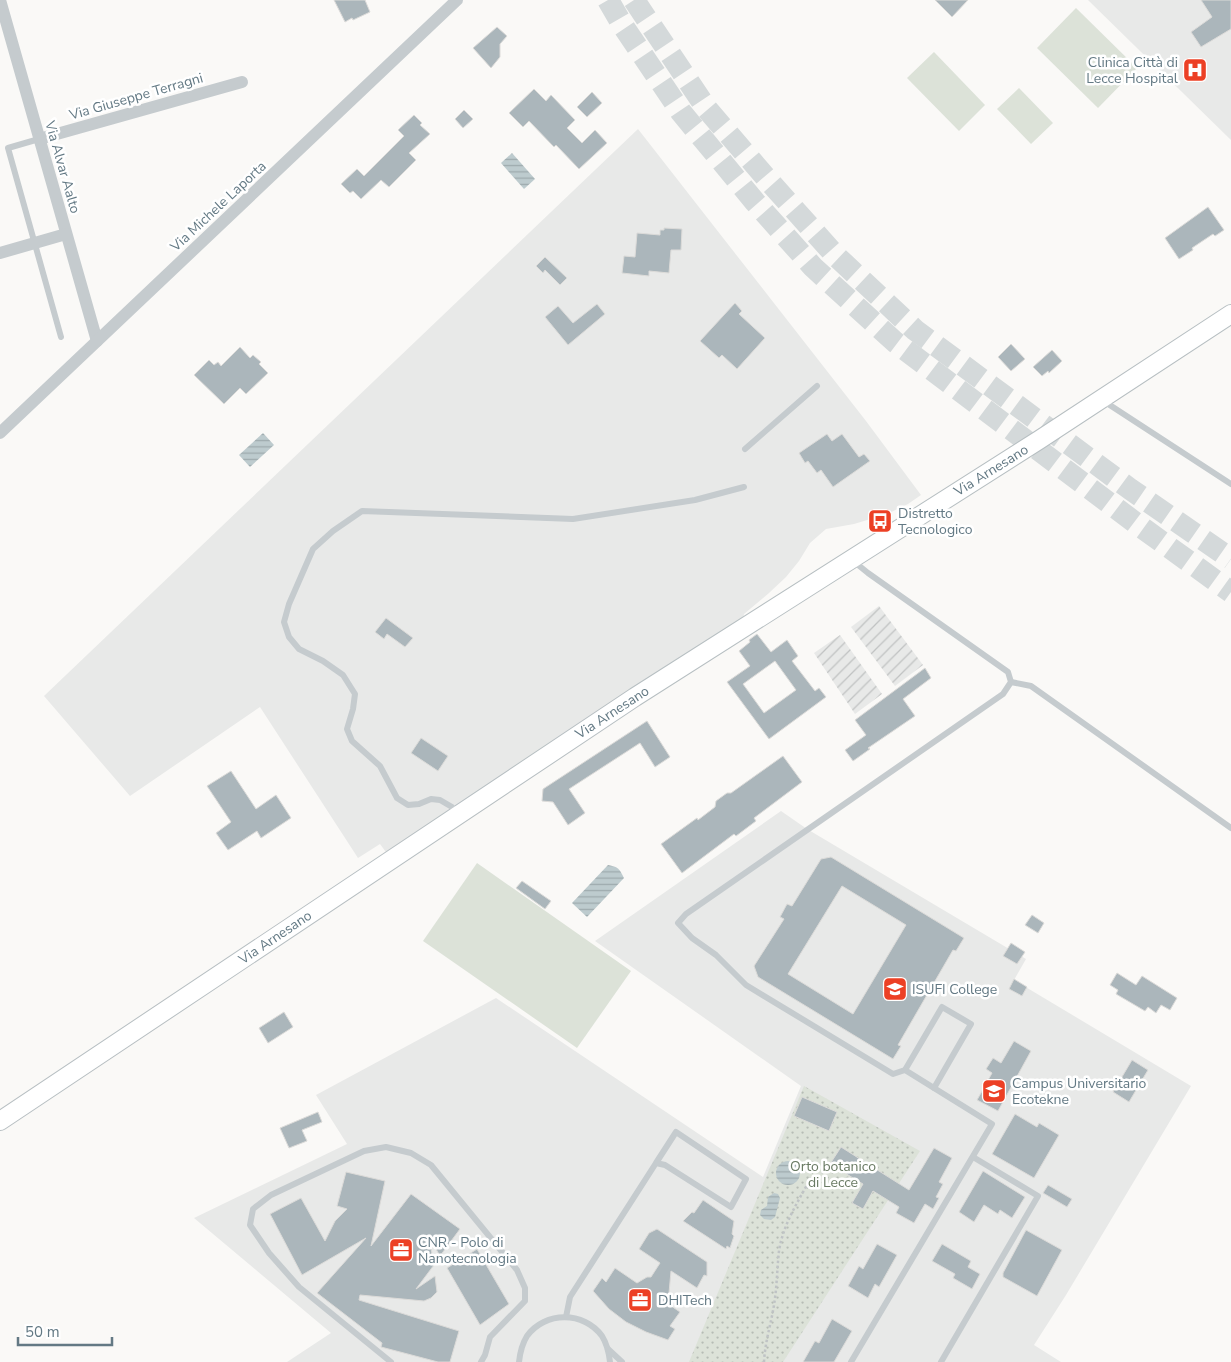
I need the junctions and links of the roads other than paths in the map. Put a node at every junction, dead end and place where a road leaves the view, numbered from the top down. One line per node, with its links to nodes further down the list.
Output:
1 (0, 0): 4 (street, Via Alvar Aalto)
2 (457, 0): 10 (street, Via Michele Laporta)
3 (242, 82): 4 (street, Via Giuseppe Terragni)
4 (39, 140): 5 (street, Via Alvar Aalto); 6 (lane)
5 (66, 234): 6 (street); 10 (street, Via Alvar Aalto)
6 (35, 243): 7 (street); 9 (lane)
7 (0, 253)
8 (1231, 314): 12 (main road, Via Arnesano)
9 (61, 337)
10 (97, 341): 13 (street, Via Michele Laporta)
11 (817, 386): 14 (lane)
12 (1101, 399): 15 (lane); 17 (main road, Via Arnesano)
13 (0, 433)
14 (745, 449)
15 (1231, 484)
16 (744, 488): 19 (lane)
17 (852, 559): 18 (lane); 19 (main road, Via Arnesano)
18 (1011, 682): 20 (lane); 21 (lane)
19 (458, 815): 23 (main road, Via Arnesano)
20 (1231, 828)
21 (905, 1070): 22 (lane); 22 (lane)
22 (934, 1088): 24 (lane)
23 (0, 1121)
24 (973, 1157): 29 (lane); 36 (lane)
25 (656, 1163): 25 (lane); 26 (lane)
26 (566, 1317): 27 (lane); 33 (lane)
27 (608, 1349): 34 (lane); 35 (lane)
28 (485, 1355): 30 (lane); 31 (lane); 32 (lane)
29 (943, 1361)
30 (391, 1362)
31 (481, 1362)
32 (491, 1362)
33 (519, 1362)
34 (610, 1362)
35 (622, 1362)
36 (851, 1362)

